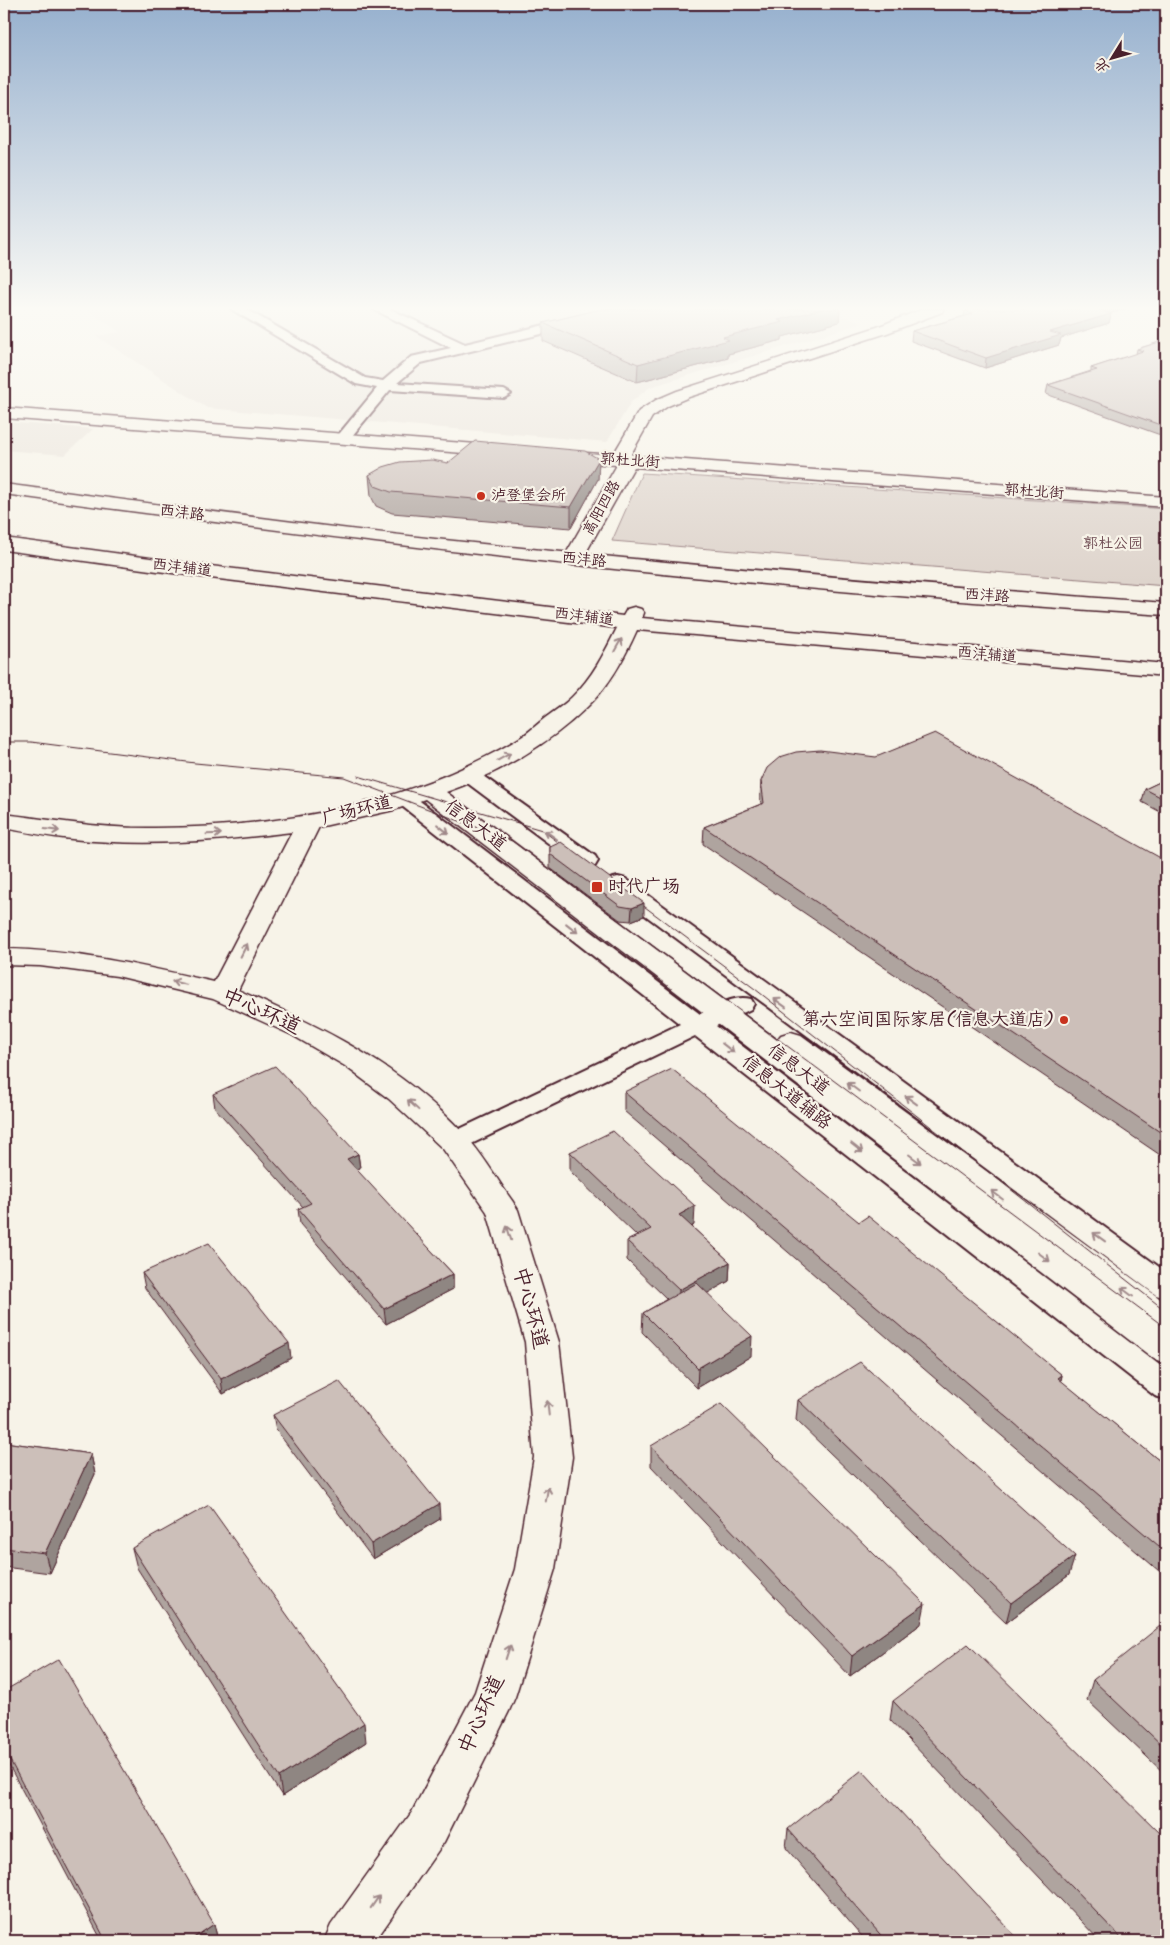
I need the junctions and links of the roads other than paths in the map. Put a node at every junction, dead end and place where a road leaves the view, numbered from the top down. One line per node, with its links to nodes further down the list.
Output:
1 (376, 400): 5 (street)
2 (670, 400): 8 (main road, 高阳四路)
3 (4, 408): 5 (main road)
4 (4, 413): 5 (main road)
5 (344, 436): 6 (main road)
6 (516, 450)
7 (545, 452): 8 (main road, 郭杜北街)
8 (625, 458): 11 (main road, 郭杜北街); 12 (main road, 郭杜北街); 15 (main road, 高阳四路)
9 (4, 478): 15 (main road, 西沣路)
10 (4, 489): 15 (main road, 西沣路)
11 (1166, 496)
12 (1166, 502)
13 (4, 536): 18 (main road, 西沣辅道)
14 (4, 544): 18 (main road, 西沣辅道)
15 (576, 554): 16 (main road, 西沣路); 17 (main road, 西沣路)
16 (1166, 597)
17 (1166, 609)
18 (632, 618): 19 (main road, 西沣辅道); 20 (main road, 西沣辅道); 21 (main road, 广场环道, one-way to 18)
19 (1166, 660)
20 (1166, 670)
21 (438, 787): 23 (main road, 广场环道); 26 (main road, 信息大道); 28 (street, one-way to 21)
22 (4, 821): 23 (main road, 广场环道, one-way to 23)
23 (309, 823): 25 (main road, one-way to 23)
24 (4, 957): 25 (main road, 中心环道, one-way to 24)
25 (222, 993): 27 (main road, 中心环道, one-way to 25)
26 (721, 1014): 27 (street); 29 (main road, 信息大道, one-way to 26); 30 (main road, 信息大道, one-way to 30); 31 (street, 信息大道辅路, one-way to 31)
27 (454, 1142): 32 (main road, 中心环道, one-way to 27)
28 (1166, 1287)
29 (1166, 1321)
30 (1166, 1350)
31 (1166, 1387)
32 (347, 1941)

